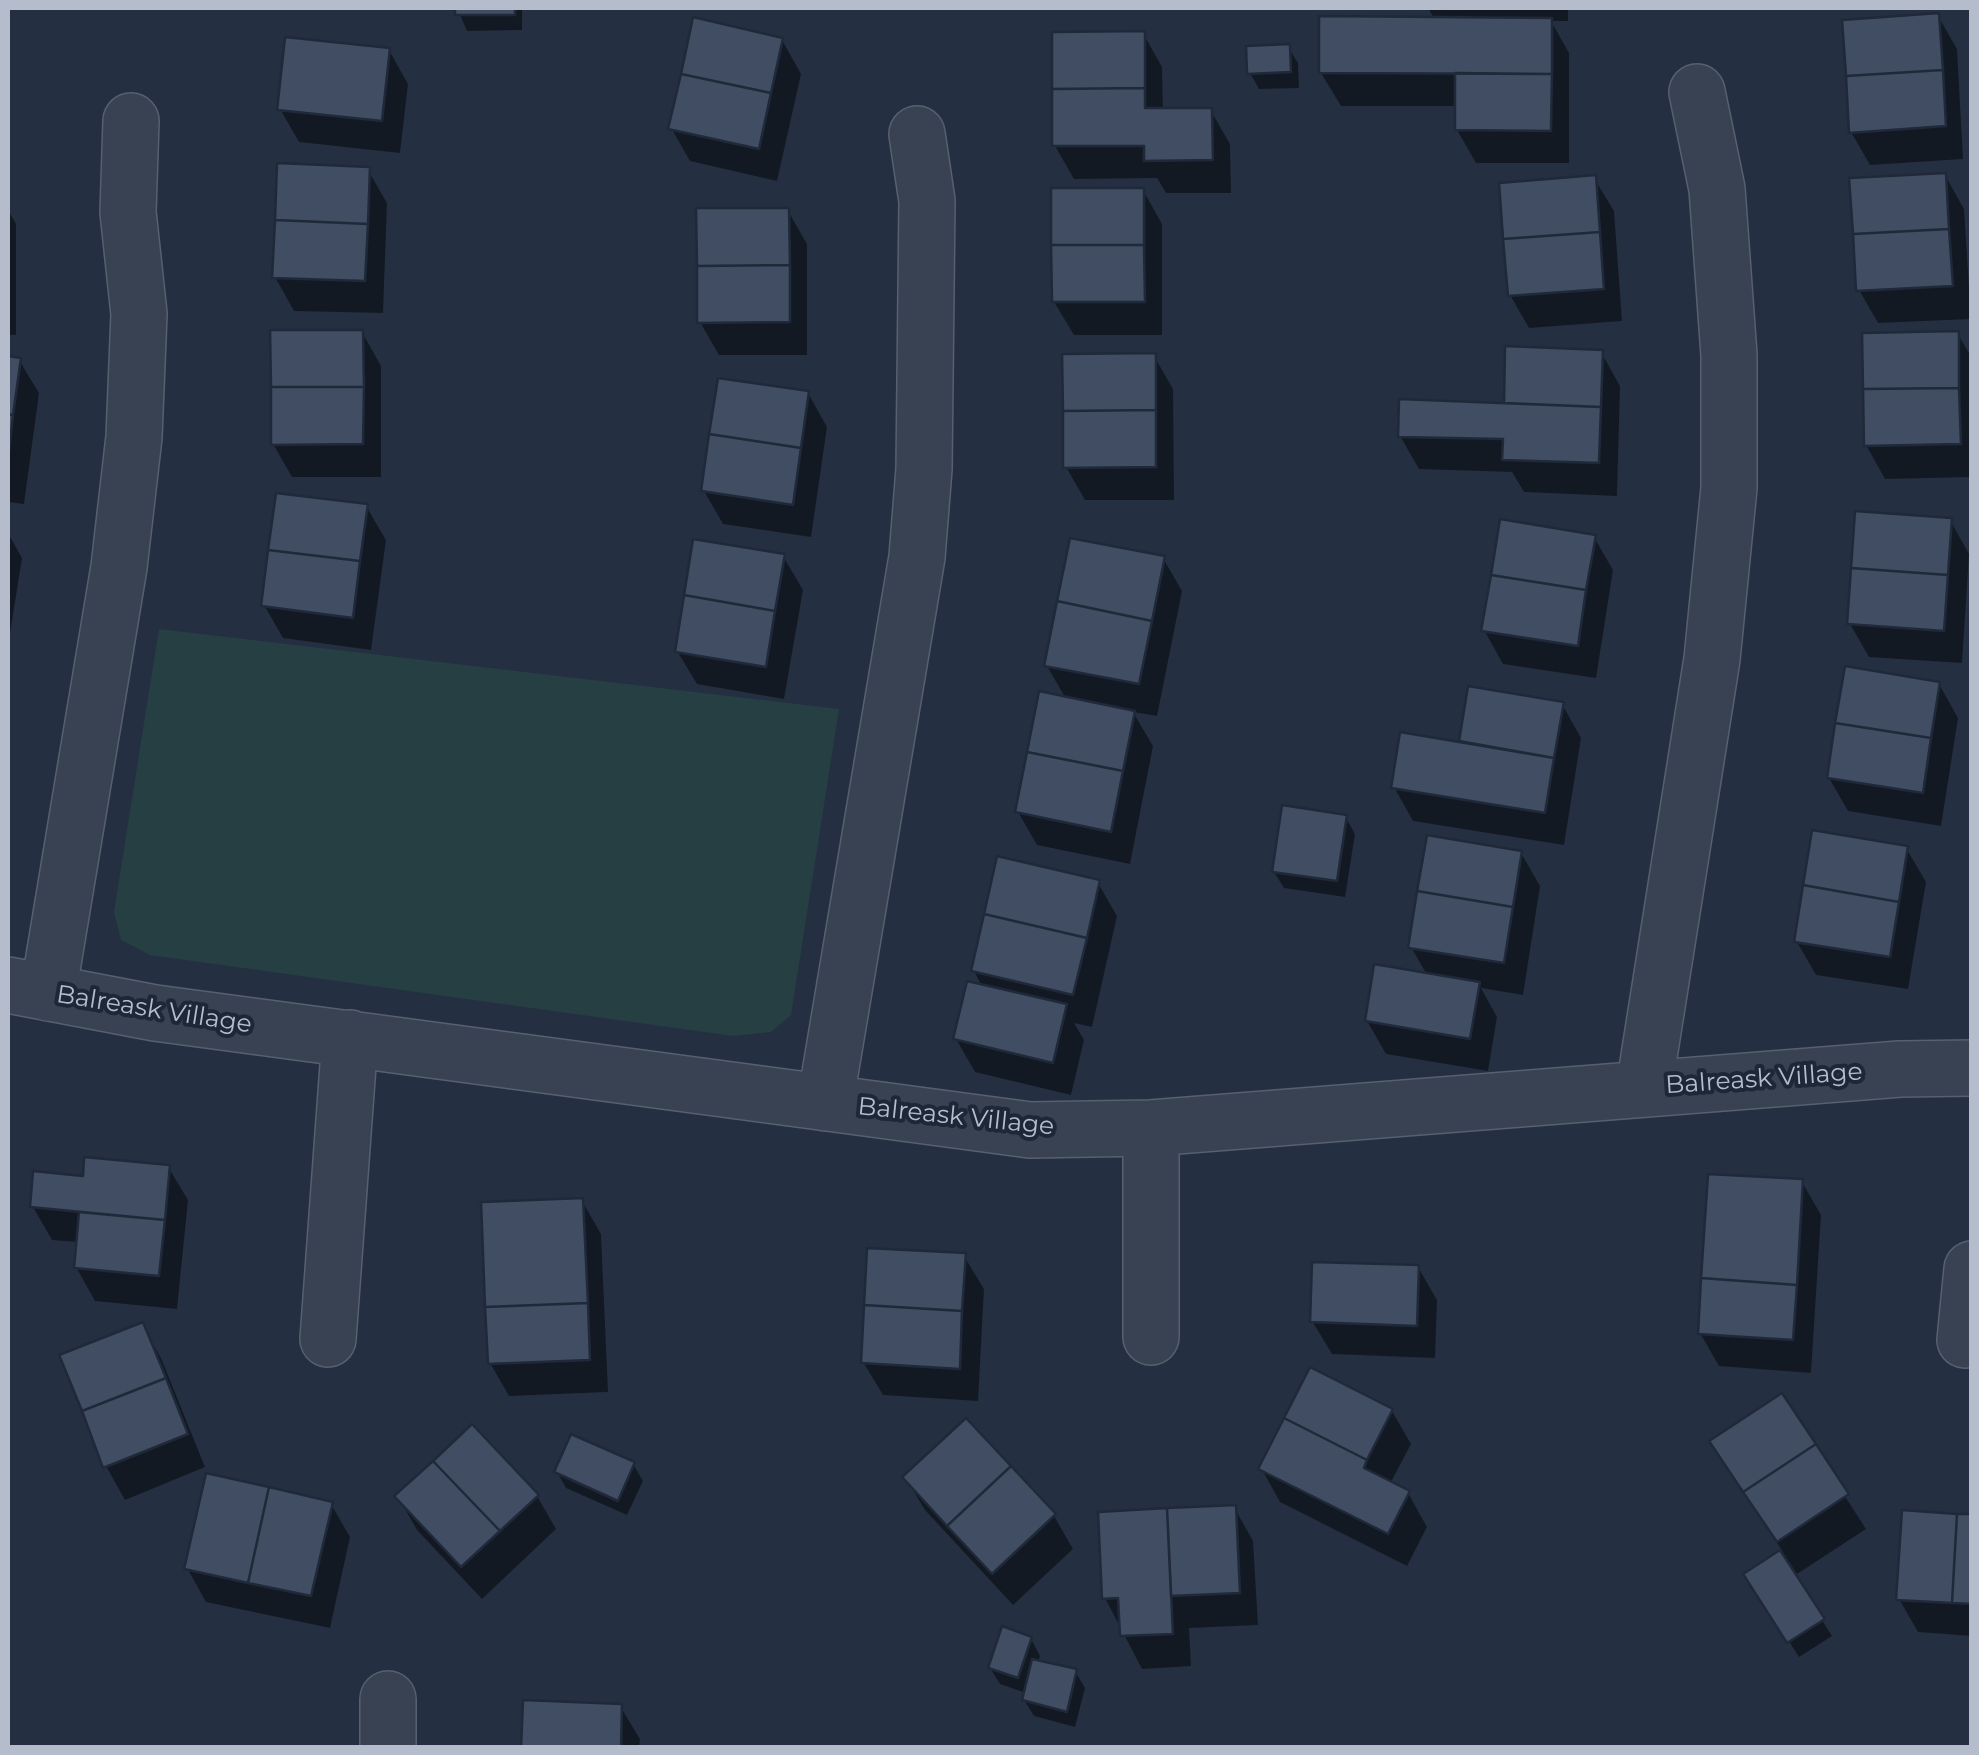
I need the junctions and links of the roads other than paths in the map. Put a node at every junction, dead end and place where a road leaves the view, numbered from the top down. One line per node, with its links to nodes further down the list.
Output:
1 (1697, 92): 7 (street)
2 (131, 121): 4 (street)
3 (917, 134): 8 (street)
4 (28, 989): 5 (street, Balreask Village)
5 (350, 1038): 8 (street, Balreask Village); 12 (street)
6 (1972, 1068): 7 (street, Balreask Village)
7 (1644, 1088): 9 (street, Balreask Village)
8 (825, 1103): 9 (street, Balreask Village)
9 (1151, 1128): 11 (street)
10 (1972, 1269): 13 (street)
11 (1151, 1338)
12 (328, 1340)
13 (1965, 1340)

